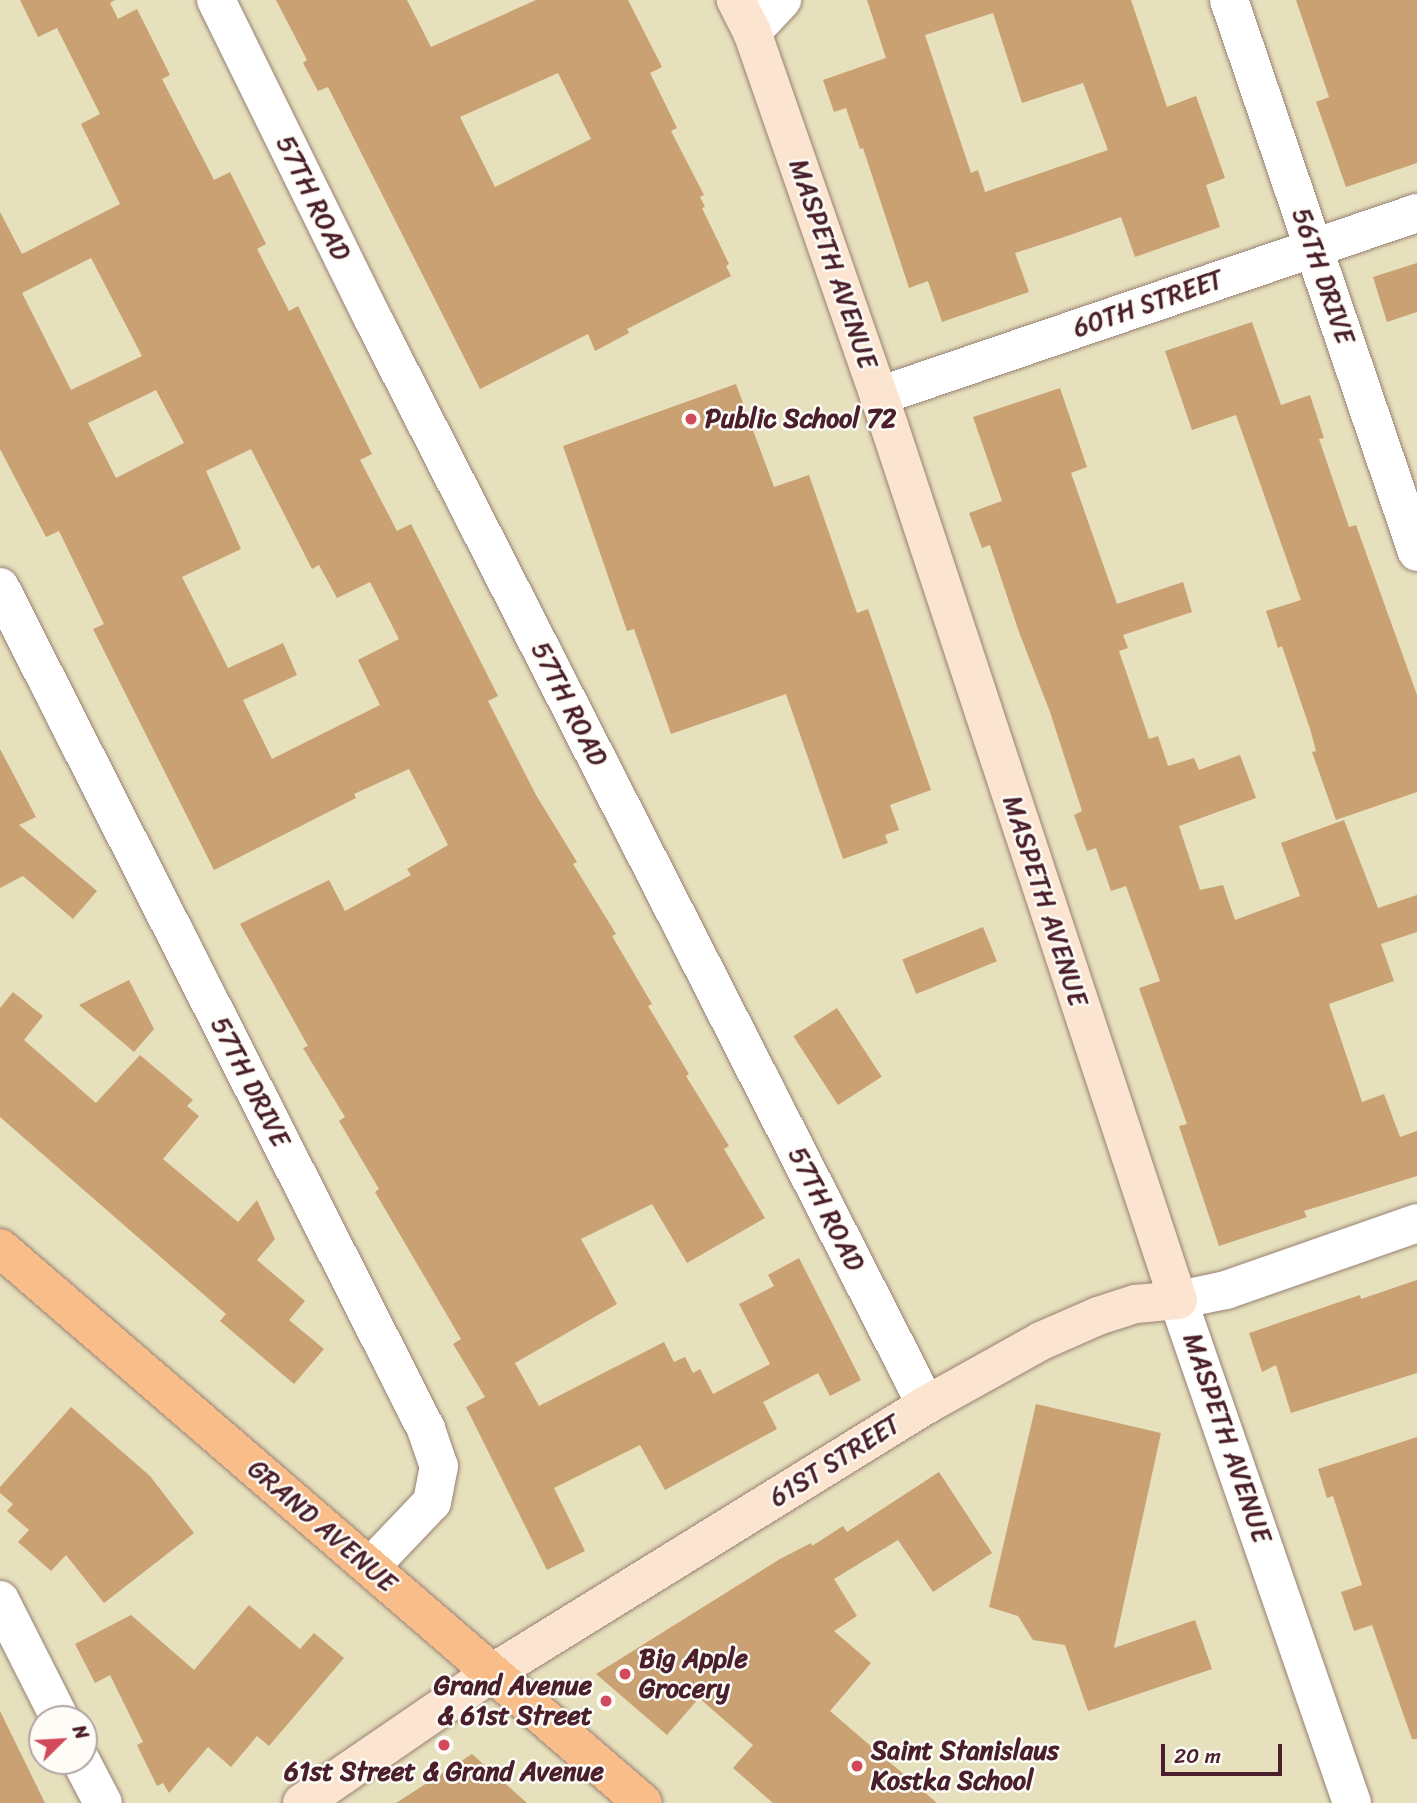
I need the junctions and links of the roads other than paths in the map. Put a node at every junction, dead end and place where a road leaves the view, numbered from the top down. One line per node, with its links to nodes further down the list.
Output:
1 (216, 0): 13 (street, 57TH ROAD)
2 (782, 0): 4 (street)
3 (1228, 0): 6 (street, 56TH DRIVE)
4 (744, 16): 7 (street, MASPETH AVENUE)
5 (1417, 213): 6 (street, 60TH STREET)
6 (1314, 248): 7 (street, 60TH STREET); 8 (street, 56TH DRIVE)
7 (879, 396): 12 (street, MASPETH AVENUE)
8 (1417, 552)
9 (0, 587): 14 (street, 57TH DRIVE)
10 (1417, 1223): 12 (street, 61ST STREET)
11 (0, 1248): 14 (main road, GRAND AVENUE)
12 (1178, 1300): 13 (street, 61ST STREET); 22 (street, MASPETH AVENUE)
13 (926, 1405): 16 (street, 61ST STREET)
14 (370, 1567): 16 (main road, GRAND AVENUE)
15 (0, 1600): 17 (street)
16 (492, 1673): 20 (street, 61ST STREET); 21 (main road, GRAND AVENUE)
17 (53, 1705)
18 (88, 1775): 19 (street)
19 (103, 1803)
20 (302, 1803)
21 (643, 1803)
22 (1352, 1803)

